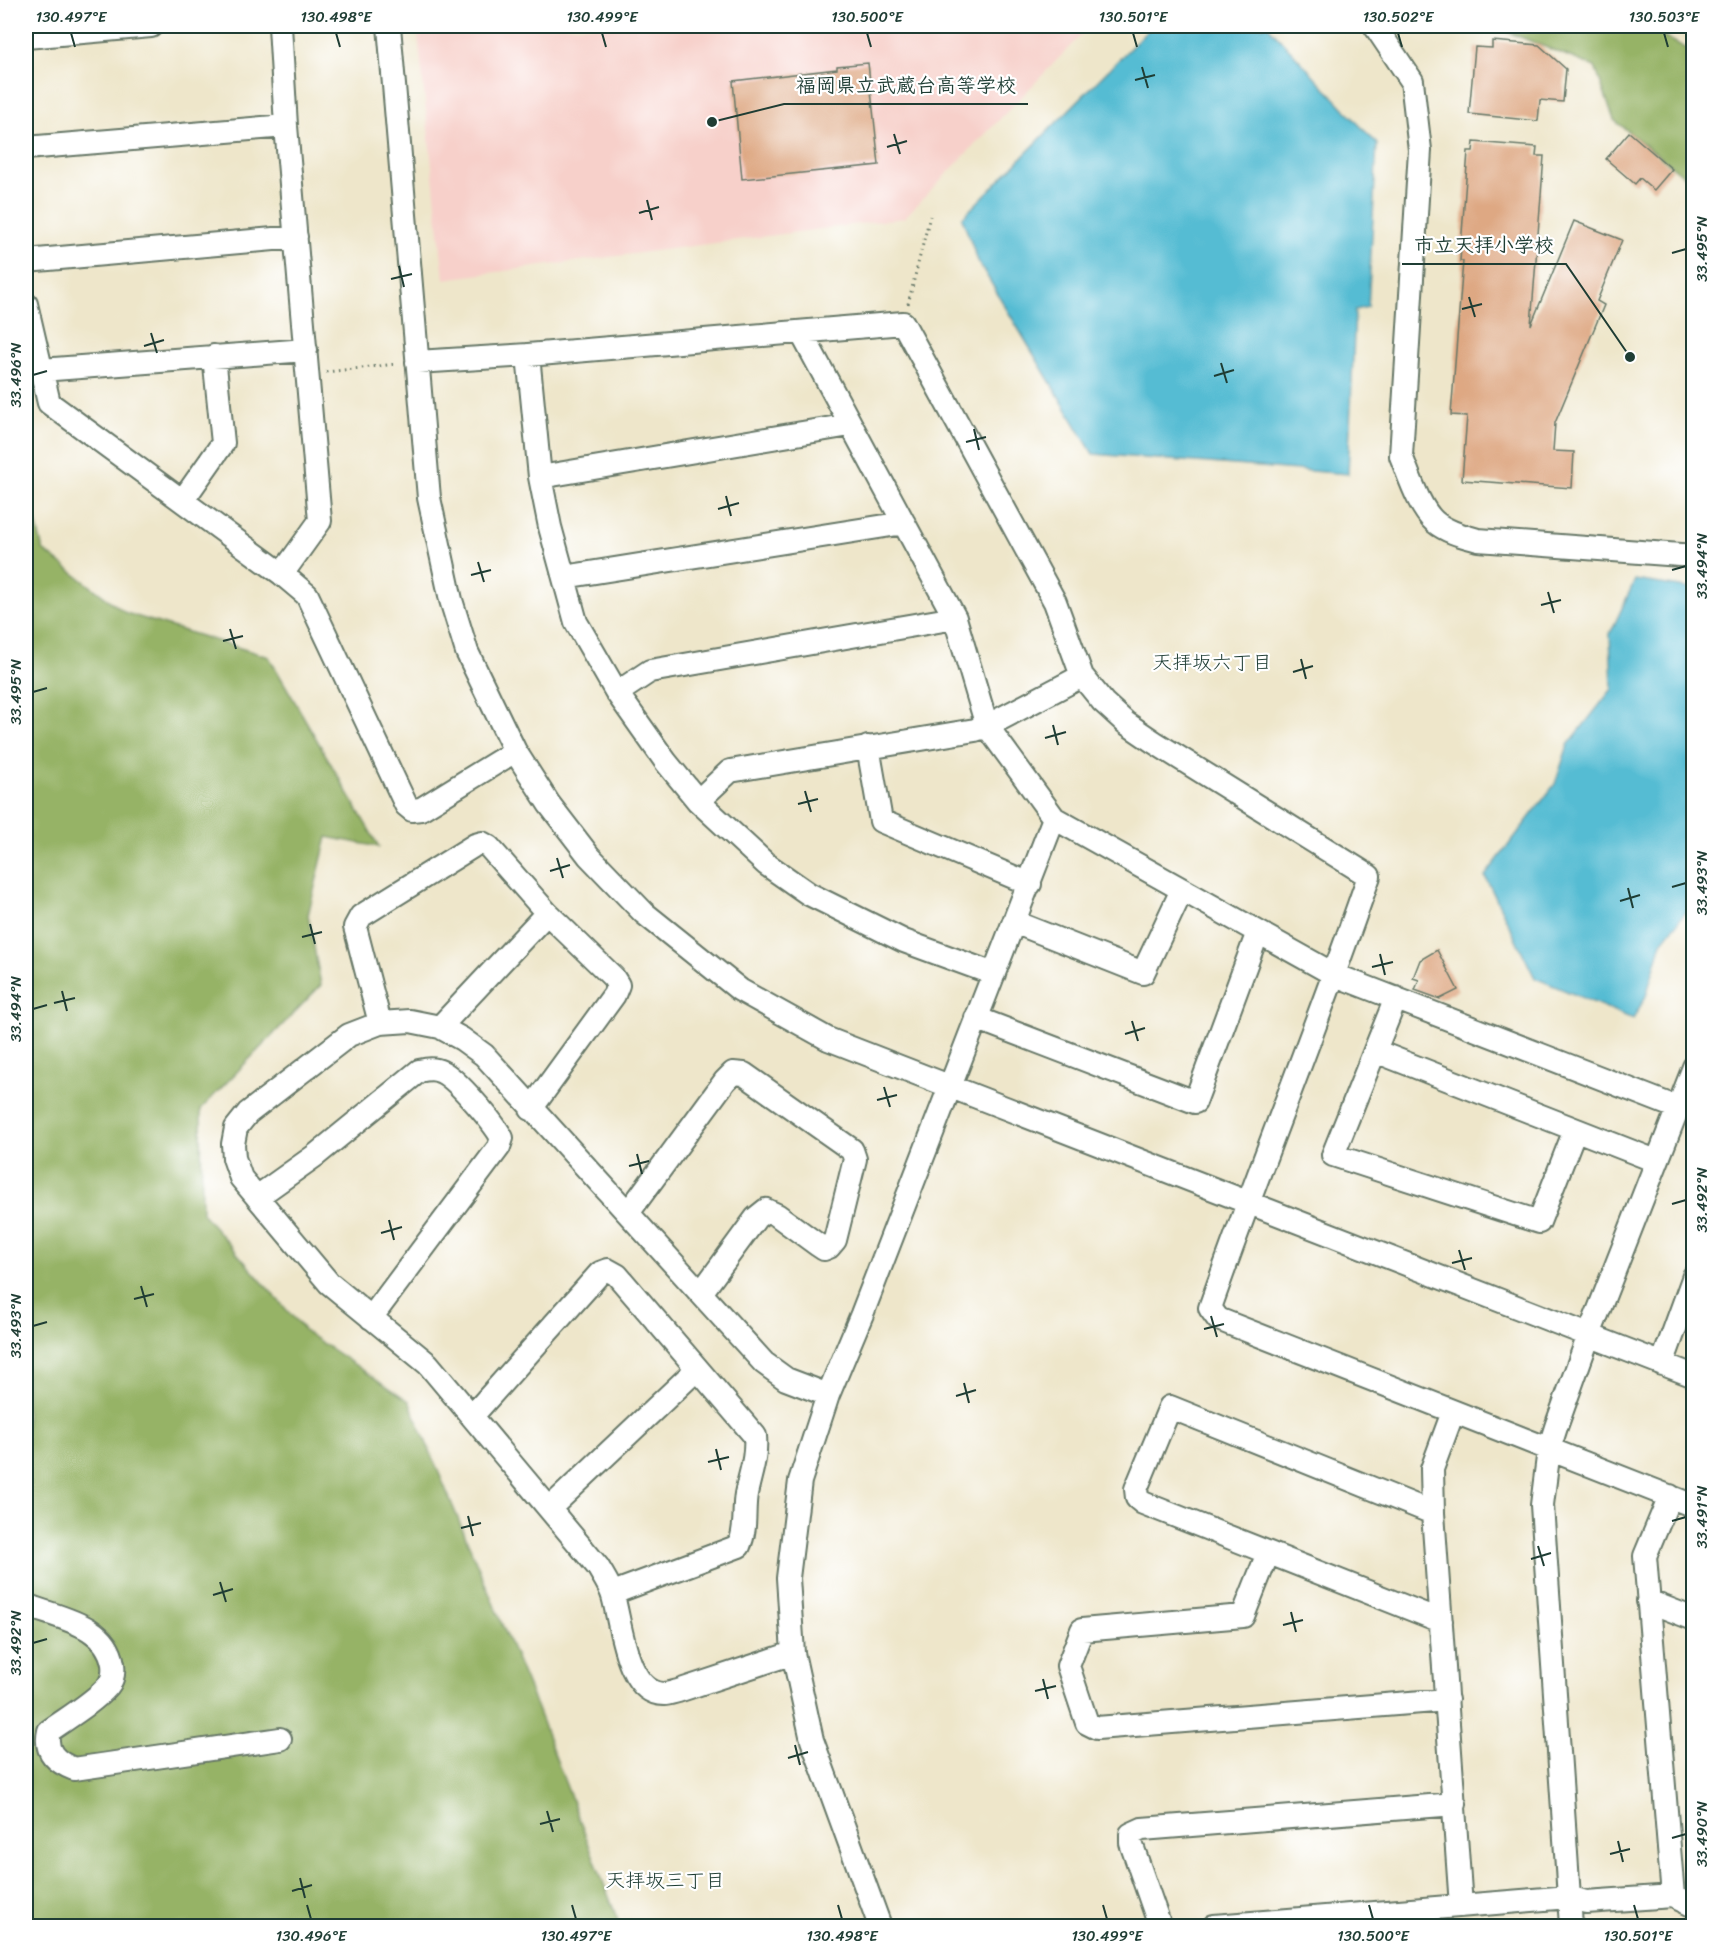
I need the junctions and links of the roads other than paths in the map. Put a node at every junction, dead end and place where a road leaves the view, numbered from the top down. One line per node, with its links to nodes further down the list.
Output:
1 (150, 26): 5 (street)
2 (280, 26): 6 (street)
3 (389, 26): 15 (street)
4 (1375, 26): 21 (street)
5 (26, 37)
6 (286, 126): 7 (street); 8 (street)
7 (26, 148)
8 (296, 237): 9 (street); 12 (street)
9 (26, 261)
10 (26, 304): 16 (street)
11 (801, 332): 13 (street); 17 (street); 25 (street)
12 (306, 350): 14 (street); 22 (street)
13 (528, 355): 15 (street); 18 (street)
14 (214, 356): 16 (street); 19 (street)
15 (417, 362): 29 (street)
16 (40, 370): 19 (street)
17 (850, 425): 18 (street); 20 (street)
18 (540, 477): 23 (street)
19 (183, 500): 22 (street)
20 (904, 524): 23 (street); 24 (street)
21 (1694, 556)
22 (282, 574): 29 (street)
23 (564, 577): 26 (street)
24 (956, 618): 26 (street); 27 (street)
25 (1082, 676): 27 (street); 38 (street)
26 (617, 693): 30 (street)
27 (987, 726): 28 (street); 31 (street)
28 (868, 747): 30 (street); 32 (street)
29 (515, 751): 45 (street)
30 (698, 801): 37 (street)
31 (1054, 818): 32 (street); 33 (street)
32 (1030, 884): 35 (street)
33 (1182, 890): 35 (street); 36 (street)
34 (547, 913): 41 (street); 42 (street); 46 (street)
35 (1014, 922): 37 (street)
36 (1258, 932): 38 (street); 40 (street)
37 (993, 974): 40 (street)
38 (1335, 975): 39 (street); 51 (street)
39 (1396, 998): 43 (street); 47 (street)
40 (976, 1018): 45 (street)
41 (380, 1023): 42 (street); 50 (street)
42 (440, 1027): 46 (street)
43 (1375, 1052): 48 (street); 48 (street)
44 (1694, 1068): 47 (street)
45 (950, 1085): 51 (street); 60 (street)
46 (531, 1108): 52 (street)
47 (1678, 1108): 49 (street)
48 (1575, 1130): 49 (street)
49 (1656, 1161): 56 (street)
50 (256, 1197): 55 (street); 55 (street)
51 (1247, 1201): 56 (street); 61 (street)
52 (628, 1213): 54 (street); 54 (street)
53 (1694, 1276): 57 (street)
54 (701, 1293): 60 (street)
55 (371, 1318): 62 (street)
56 (1589, 1335): 57 (street); 63 (street)
57 (1662, 1364): 59 (street)
58 (696, 1370): 62 (street); 66 (street); 69 (street)
59 (1694, 1376)
60 (828, 1395): 74 (street)
61 (1453, 1412): 63 (street); 67 (street)
62 (472, 1415): 66 (street)
63 (1549, 1449): 64 (street); 79 (street)
64 (1670, 1496): 65 (street); 70 (street)
65 (1694, 1506)
66 (550, 1508): 69 (street)
67 (1433, 1513): 68 (street); 73 (street)
68 (1268, 1553): 73 (street); 75 (street)
69 (613, 1593): 74 (street)
70 (1648, 1601): 72 (street); 78 (street)
71 (26, 1605): 76 (street)
72 (1694, 1619)
73 (1441, 1621): 75 (street)
74 (793, 1653): 82 (street)
75 (1447, 1700): 77 (street)
76 (280, 1739)
77 (1455, 1804): 80 (street); 83 (street)
78 (1673, 1896): 79 (street); 81 (street)
79 (1569, 1897): 80 (street); 85 (street)
80 (1461, 1906): 84 (street)
81 (1694, 1906)
82 (880, 1926)
83 (1160, 1926)
84 (1214, 1926)
85 (1571, 1926)

